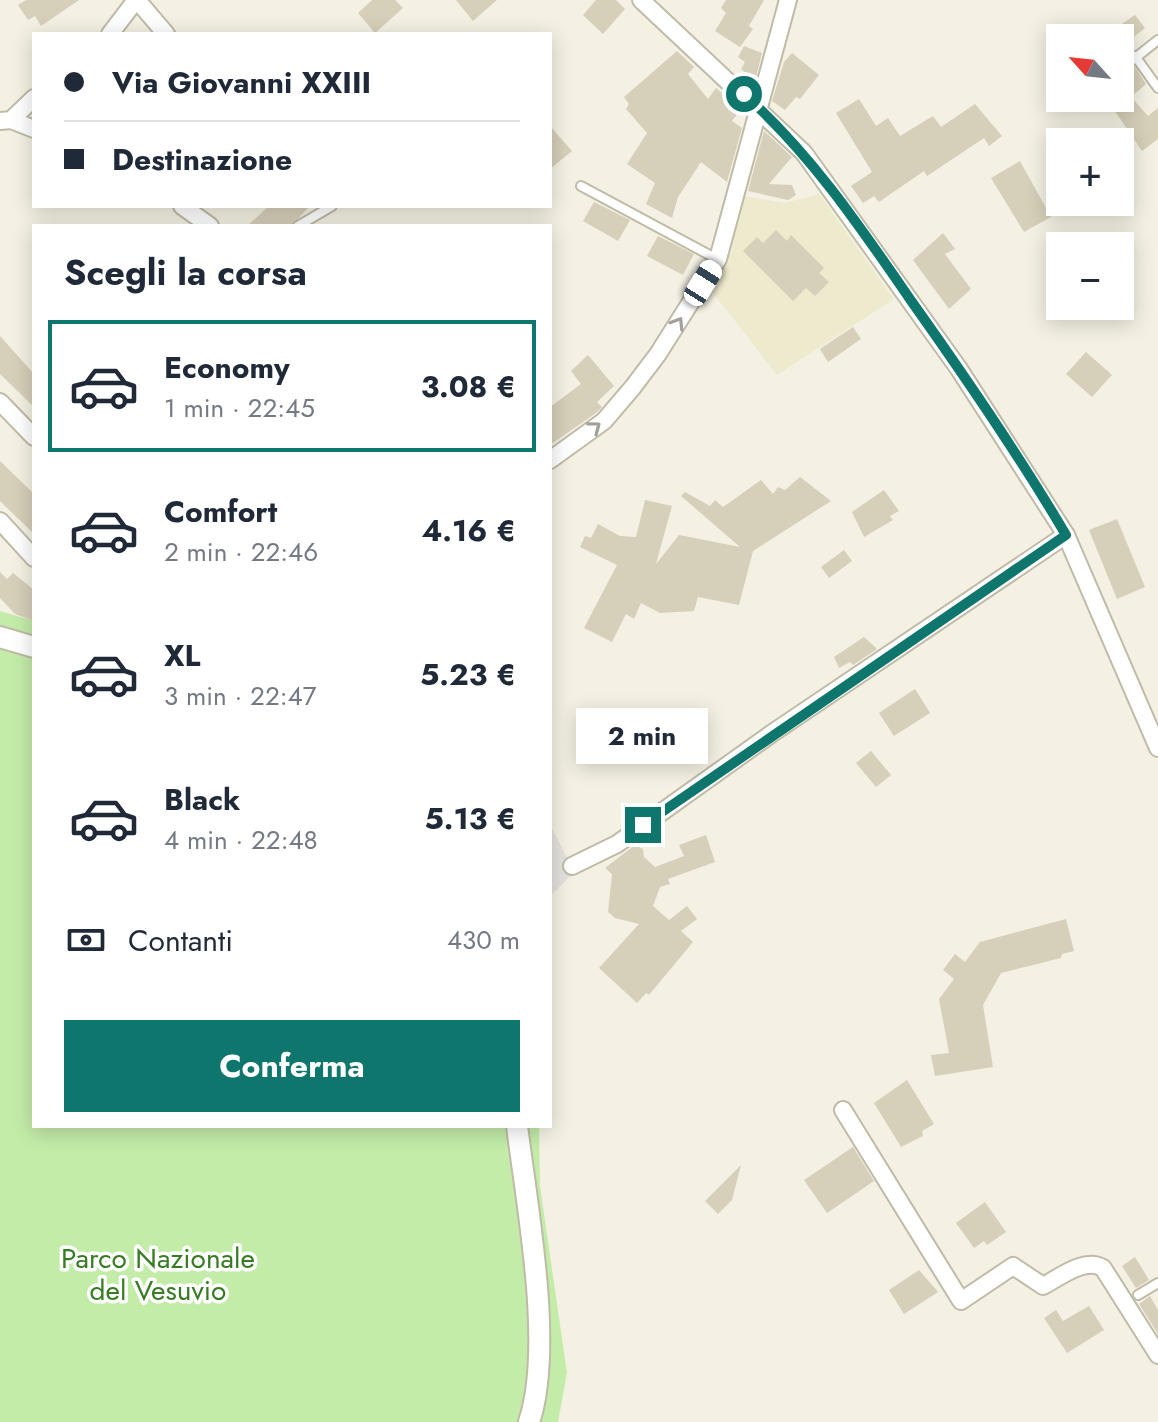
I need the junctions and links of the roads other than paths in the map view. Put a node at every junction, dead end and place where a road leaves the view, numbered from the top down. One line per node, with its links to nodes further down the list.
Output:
1 (136, 0): 4 (street); 5 (street)
2 (641, 0): 10 (street)
3 (788, 0): 10 (street)
4 (112, 32)
5 (164, 32)
6 (1158, 40): 7 (lane)
7 (1135, 56): 8 (lane)
8 (1158, 88)
9 (32, 100): 11 (street)
10 (758, 107): 18 (street); 23 (street)
11 (5, 120): 12 (street)
12 (32, 128)
13 (581, 186): 18 (lane)
14 (185, 208): 16 (street)
15 (329, 208): 17 (lane)
16 (207, 224)
17 (301, 224)
18 (718, 259): 21 (street, one-way to 18)
19 (0, 402): 20 (street)
20 (32, 435)
21 (552, 459)
22 (0, 521): 24 (street)
23 (1066, 535): 27 (street); 28 (street)
24 (32, 556)
25 (0, 637): 26 (street)
26 (32, 646)
27 (1158, 748)
28 (572, 866)
29 (843, 1110): 33 (street)
30 (517, 1128): 34 (street)
31 (1158, 1283): 32 (lane)
32 (1138, 1295)
33 (1158, 1355)
34 (529, 1422)

